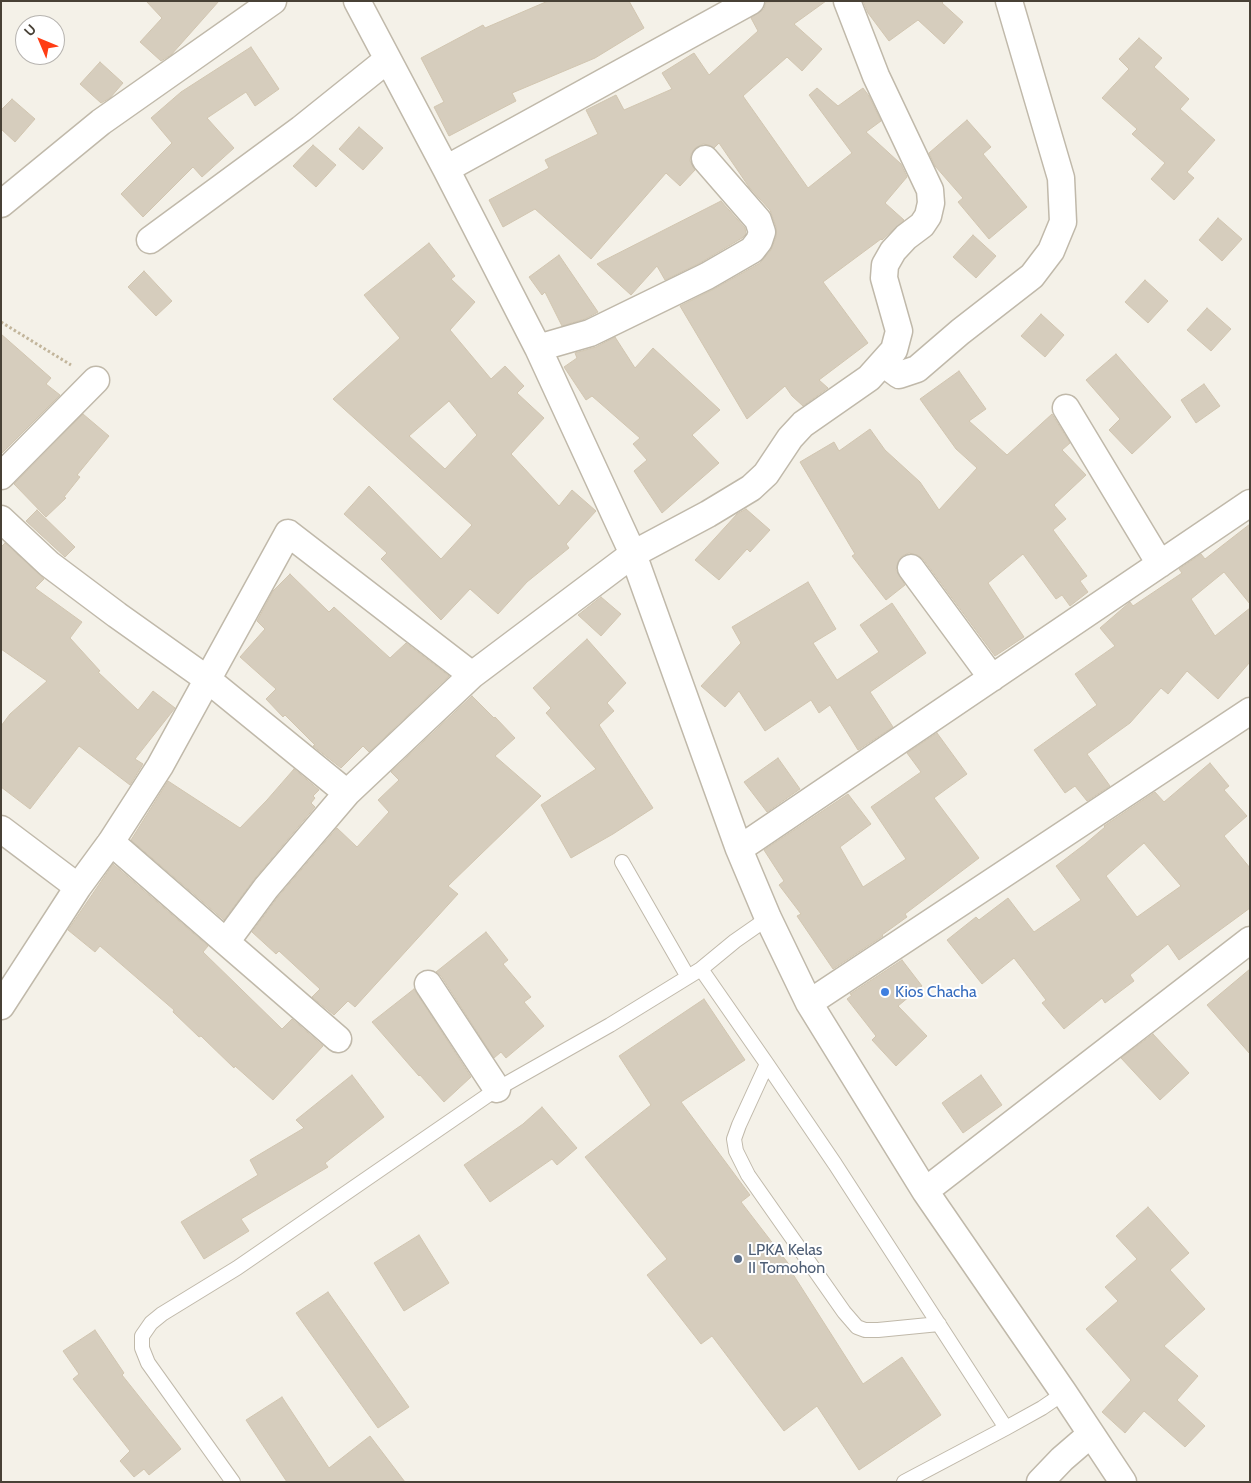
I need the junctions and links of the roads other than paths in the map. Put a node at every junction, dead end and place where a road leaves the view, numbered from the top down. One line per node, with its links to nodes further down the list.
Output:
1 (273, 1): 9 (street)
2 (357, 1): 6 (street)
3 (751, 1): 8 (street)
4 (847, 1): 12 (street)
5 (1009, 1): 12 (street)
6 (387, 60): 8 (street); 10 (street)
7 (705, 159): 11 (street)
8 (446, 168): 11 (street)
9 (1, 204)
10 (150, 240)
11 (538, 348): 18 (street)
12 (883, 363): 18 (street)
13 (96, 380): 15 (street)
14 (1066, 408): 19 (street)
15 (1, 476)
16 (1250, 503): 19 (street)
17 (1, 519): 23 (street)
18 (633, 554): 21 (street); 28 (street)
19 (1160, 564): 22 (street)
20 (911, 568): 22 (street)
21 (472, 675): 23 (street); 25 (street)
22 (992, 678): 28 (street)
23 (207, 679): 25 (street); 27 (street)
24 (1250, 711): 37 (street)
25 (347, 793): 33 (street)
26 (1, 829): 30 (street)
27 (111, 842): 30 (street); 33 (street)
28 (739, 849): 31 (street)
29 (622, 862): 35 (lane)
30 (78, 886): 38 (street)
31 (768, 918): 34 (lane); 37 (street)
32 (1250, 940): 42 (street)
33 (226, 942): 39 (street)
34 (701, 969): 35 (lane); 40 (lane)
35 (688, 977): 41 (lane)
36 (428, 984): 41 (street)
37 (809, 1003): 42 (street)
38 (1, 1006)
39 (338, 1039)
40 (768, 1064): 43 (lane); 43 (lane)
41 (496, 1089): 47 (lane)
42 (925, 1191): 44 (street)
43 (939, 1324): 45 (lane)
44 (1064, 1393): 45 (lane); 46 (street)
45 (1006, 1428): 48 (lane)
46 (1091, 1434): 49 (street); 50 (street)
47 (232, 1482)
48 (904, 1482)
49 (1040, 1482)
50 (1122, 1482)

